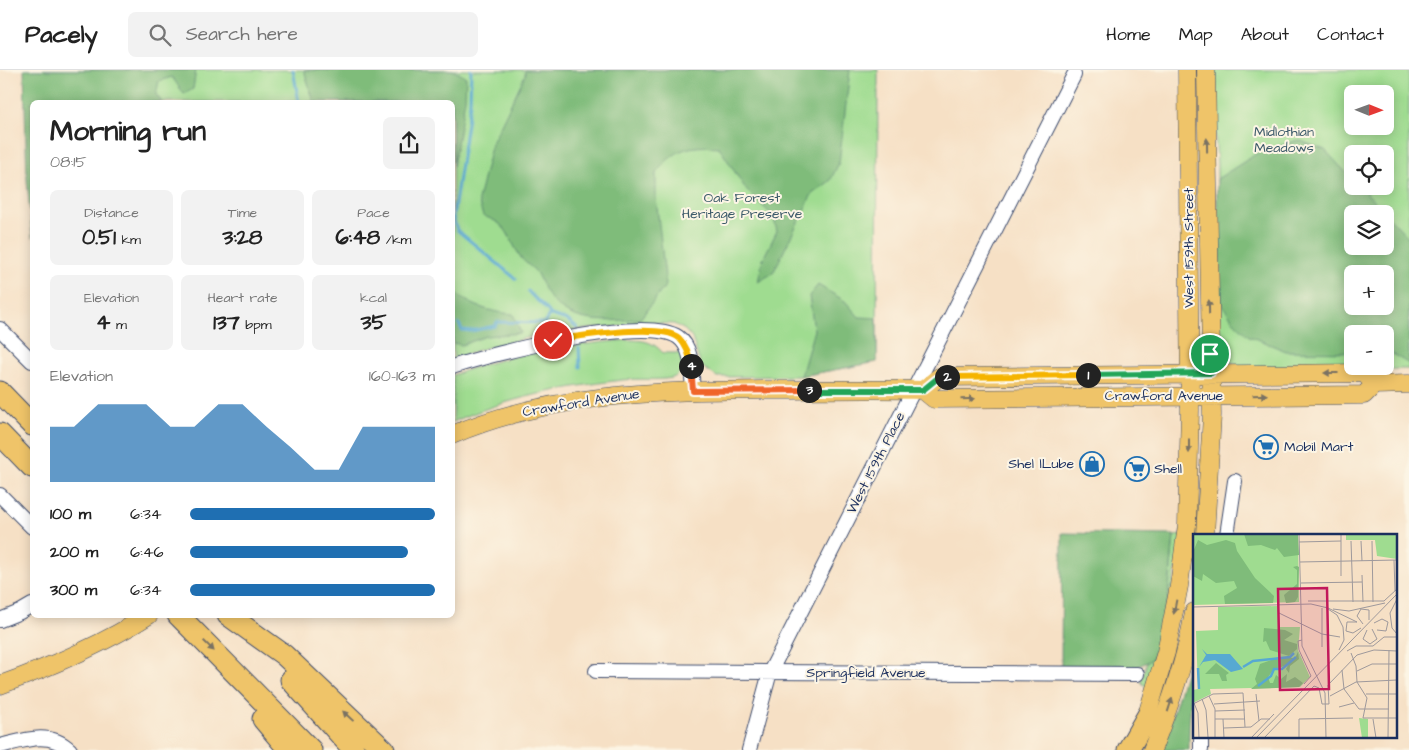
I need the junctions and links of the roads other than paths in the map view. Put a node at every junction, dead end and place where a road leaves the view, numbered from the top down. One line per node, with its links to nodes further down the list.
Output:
1 (1187, 70): 7 (main road, West 159th Street)
2 (1206, 70): 8 (main road, West 159th Street, one-way to 2)
3 (1074, 75): 11 (street, West 159th Place)
4 (0, 329): 5 (street)
5 (30, 359)
6 (455, 366): 12 (street)
7 (1190, 373): 8 (main road, Crawford Avenue); 11 (main road, Crawford Avenue); 14 (main road, West 159th Street)
8 (1211, 373): 9 (main road, Crawford Avenue, one-way to 8); 15 (main road, West 159th Street)
9 (1374, 384): 10 (main road, Crawford Avenue); 15 (main road, Crawford Avenue, one-way to 9)
10 (1409, 384)
11 (918, 390): 12 (main road, Crawford Avenue); 14 (main road, Crawford Avenue, one-way to 14); 33 (street, West 159th Place)
12 (693, 391): 17 (main road, Crawford Avenue)
13 (0, 392): 16 (highway)
14 (1190, 397): 15 (main road, Crawford Avenue); 37 (main road, West 159th Street, one-way to 37)
15 (1211, 397): 23 (main road, West 159th Street)
16 (30, 423)
17 (455, 433)
18 (0, 434): 19 (highway)
19 (30, 465)
20 (1235, 481): 24 (street)
21 (0, 495): 22 (street)
22 (30, 526)
23 (1205, 534)
24 (1227, 534)
25 (30, 605): 31 (street)
26 (1193, 617): 47 (main road, one-way to 26)
27 (145, 618): 36 (main road)
28 (181, 618): 35 (highway, one-way to 35)
29 (231, 618): 42 (highway)
30 (232, 618): 43 (highway, one-way to 30)
31 (0, 620)
32 (596, 671): 33 (street, Springfield Avenue)
33 (770, 672): 34 (street, Springfield Avenue); 44 (street, West 159th Place)
34 (1137, 674)
35 (240, 677): 40 (highway); 41 (highway)
36 (0, 685)
37 (1148, 715): 45 (highway); 46 (main road, West 159th Street)
38 (0, 746): 39 (street)
39 (70, 750)
40 (289, 750)
41 (311, 750)
42 (354, 750)
43 (384, 750)
44 (749, 750)
45 (1128, 750)
46 (1136, 750)
47 (1152, 750)

